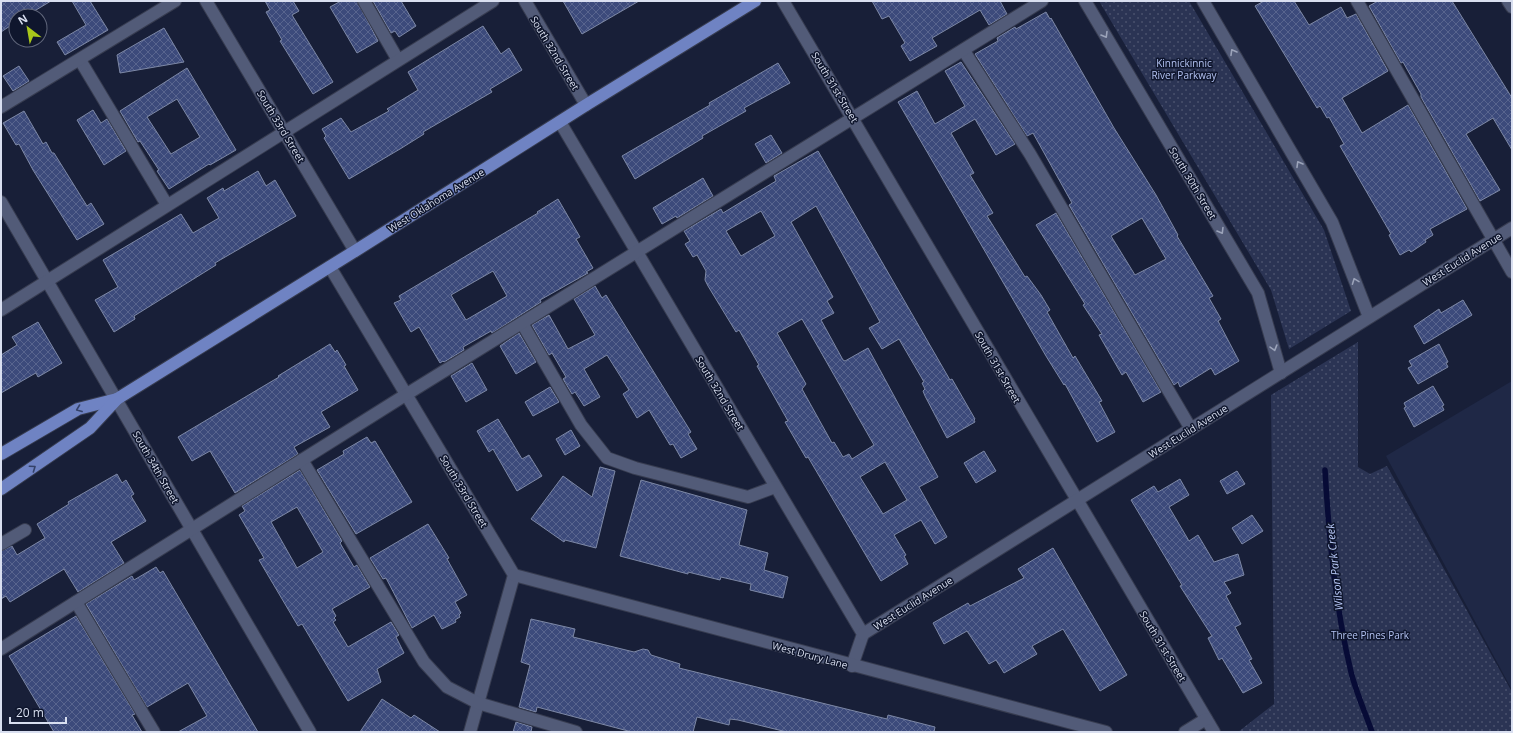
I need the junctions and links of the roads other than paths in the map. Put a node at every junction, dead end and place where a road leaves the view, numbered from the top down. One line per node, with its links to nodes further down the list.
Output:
1 (175, 1): 15 (street)
2 (206, 1): 21 (street, South 33rd Street)
3 (364, 1): 16 (street)
4 (493, 1): 16 (street)
5 (525, 1): 17 (street, South 32nd Street)
6 (755, 1): 17 (main road, West Oklahoma Avenue)
7 (783, 1): 19 (street, South 31st Street)
8 (1042, 1): 14 (street)
9 (1085, 1): 34 (street, South 30th Street, one-way to 34)
10 (1203, 1): 32 (street, one-way to 10)
11 (1357, 1): 25 (street)
12 (1508, 1): 13 (street)
13 (1512, 7)
14 (964, 51): 19 (street); 37 (street)
15 (80, 60): 18 (street); 23 (street)
16 (398, 60): 21 (street)
17 (586, 105): 20 (main road, West Oklahoma Avenue)
18 (1, 108)
19 (853, 118): 27 (street); 42 (street, South 31st Street)
20 (560, 122): 26 (main road, West Oklahoma Avenue); 27 (street, South 32nd Street)
21 (284, 131): 23 (street); 26 (street, South 33rd Street)
22 (1, 202): 30 (street, South 34th Street)
23 (167, 205): 30 (street)
24 (1512, 228): 25 (street, West Euclid Avenue)
25 (1493, 240): 29 (street); 32 (street, West Euclid Avenue)
26 (355, 252): 28 (main road, West Oklahoma Avenue)
27 (636, 252): 33 (street); 40 (street, South 32nd Street)
28 (330, 267): 35 (street, South 33rd Street); 36 (main road, West Oklahoma Avenue)
29 (1512, 272)
30 (48, 281): 31 (street); 36 (street, South 34th Street)
31 (1, 310)
32 (1369, 318): 34 (street, West Euclid Avenue)
33 (522, 323): 35 (street); 40 (street)
34 (1281, 373): 37 (street, West Euclid Avenue)
35 (407, 394): 39 (street); 46 (street, South 33rd Street)
36 (117, 398): 38 (main road, West Oklahoma Avenue, one-way to 38); 41 (main road, West Oklahoma Avenue, one-way to 36); 43 (street, South 34th Street)
37 (1191, 429): 42 (street, West Euclid Avenue)
38 (1, 454)
39 (302, 460): 43 (street); 51 (street)
40 (775, 487): 48 (street, South 32nd Street)
41 (1, 490)
42 (1077, 501): 48 (street, West Euclid Avenue); 52 (street, South 31st Street)
43 (192, 529): 47 (street); 54 (street, South 34th Street)
44 (25, 530): 45 (street)
45 (1, 544)
46 (514, 575): 50 (street, West Drury Lane); 51 (street)
47 (76, 602): 49 (street); 53 (street)
48 (863, 634): 50 (street)
49 (1, 649)
50 (852, 666): 57 (street, West Drury Lane)
51 (478, 703): 55 (street); 56 (street)
52 (1206, 719): 58 (street); 59 (street, South 31st Street)
53 (154, 732)
54 (310, 732)
55 (470, 732)
56 (576, 732)
57 (1106, 732)
58 (1185, 732)
59 (1214, 732)

